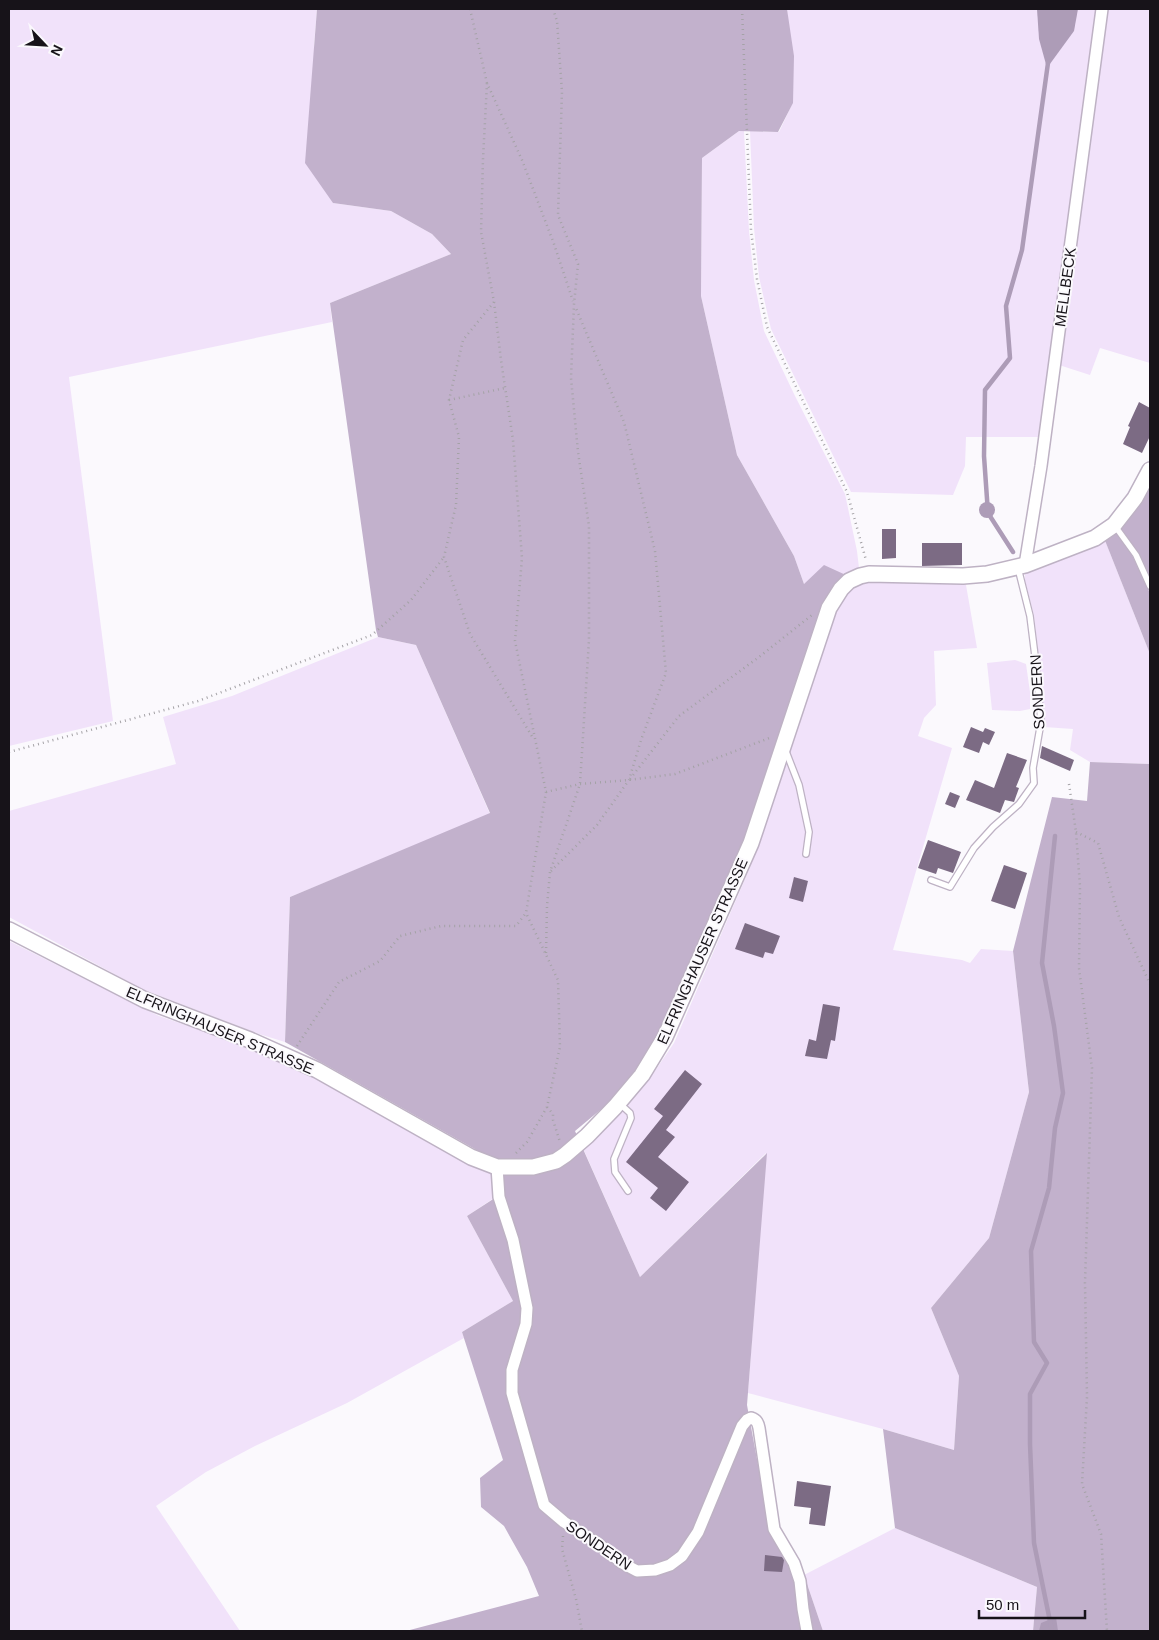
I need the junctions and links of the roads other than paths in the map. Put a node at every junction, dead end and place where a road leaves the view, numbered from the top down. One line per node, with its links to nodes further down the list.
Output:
1 (1102, 9): 4 (street, MELLBECK)
2 (1150, 470): 3 (street, ELFRINGHAUSER STRASSE)
3 (1114, 525): 4 (street, ELFRINGHAUSER STRASSE); 5 (lane)
4 (1018, 567): 6 (street, ELFRINGHAUSER STRASSE); 8 (lane, SONDERN)
5 (1150, 586)
6 (786, 738): 7 (lane); 10 (street, ELFRINGHAUSER STRASSE)
7 (806, 854)
8 (931, 880)
9 (9, 930): 11 (street, ELFRINGHAUSER STRASSE)
10 (619, 1103): 11 (street, ELFRINGHAUSER STRASSE); 12 (lane)
11 (497, 1168): 13 (street, SONDERN)
12 (628, 1191)
13 (807, 1631)

